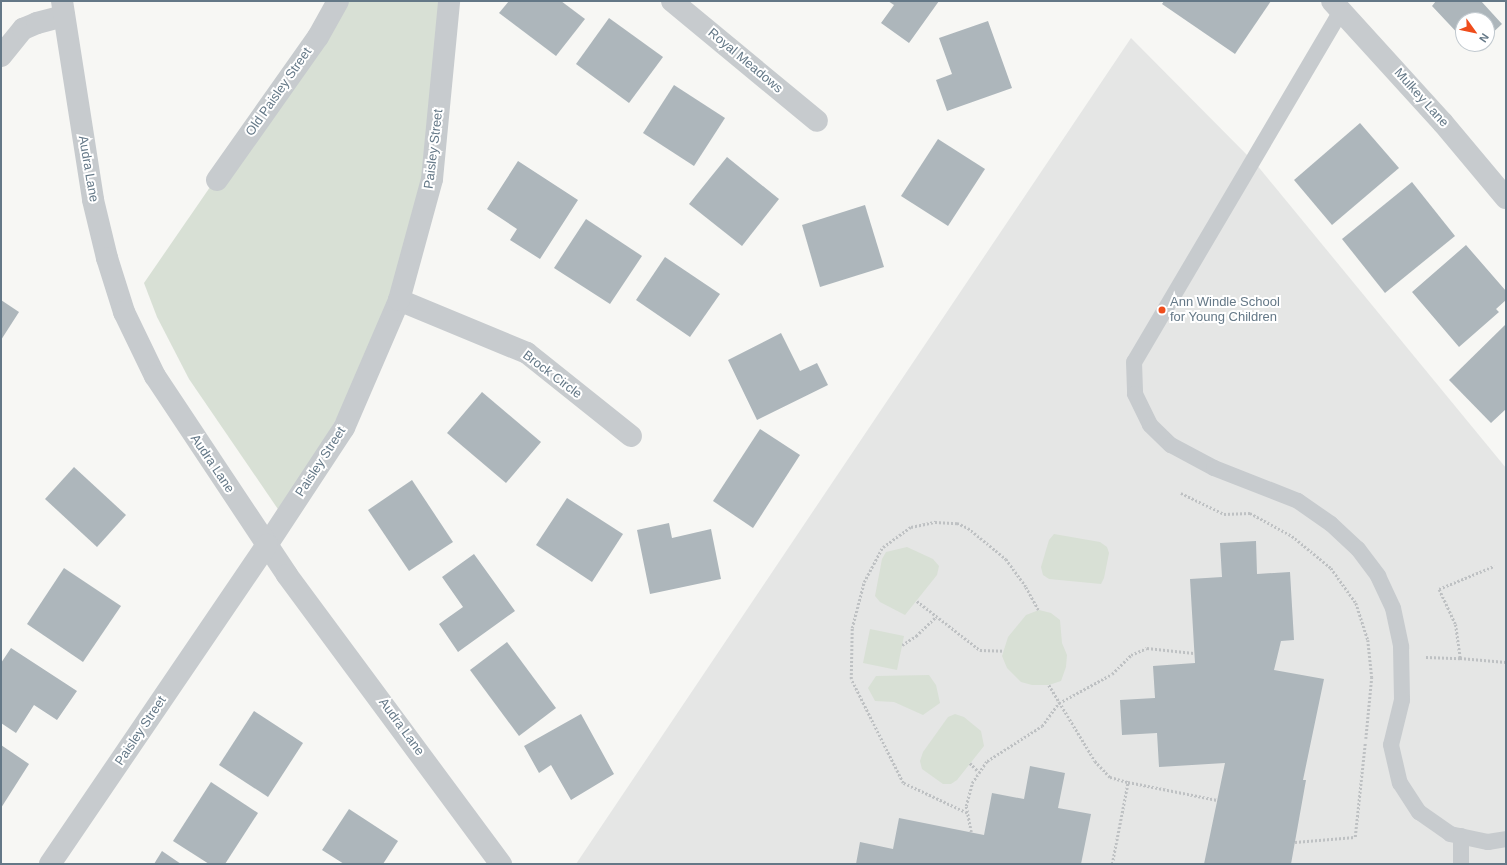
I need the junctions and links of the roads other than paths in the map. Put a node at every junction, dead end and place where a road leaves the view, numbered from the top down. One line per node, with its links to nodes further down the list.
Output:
1 (338, 1): 8 (street, Old Paisley Street)
2 (449, 1): 10 (street, Paisley Street)
3 (672, 1): 7 (street, Royal Meadows)
4 (1340, 4): 9 (street, Mulkey Lane); 13 (lane)
5 (63, 8): 6 (street); 12 (street, Audra Lane)
6 (1, 56)
7 (817, 121)
8 (217, 180)
9 (1506, 198)
10 (399, 300): 11 (street, Brock Circle); 12 (street, Paisley Street)
11 (631, 436)
12 (267, 545): 15 (street, Paisley Street); 16 (street, Audra Lane)
13 (1461, 836): 14 (lane); 17 (lane)
14 (1506, 839)
15 (50, 864)
16 (501, 864)
17 (1461, 864)

